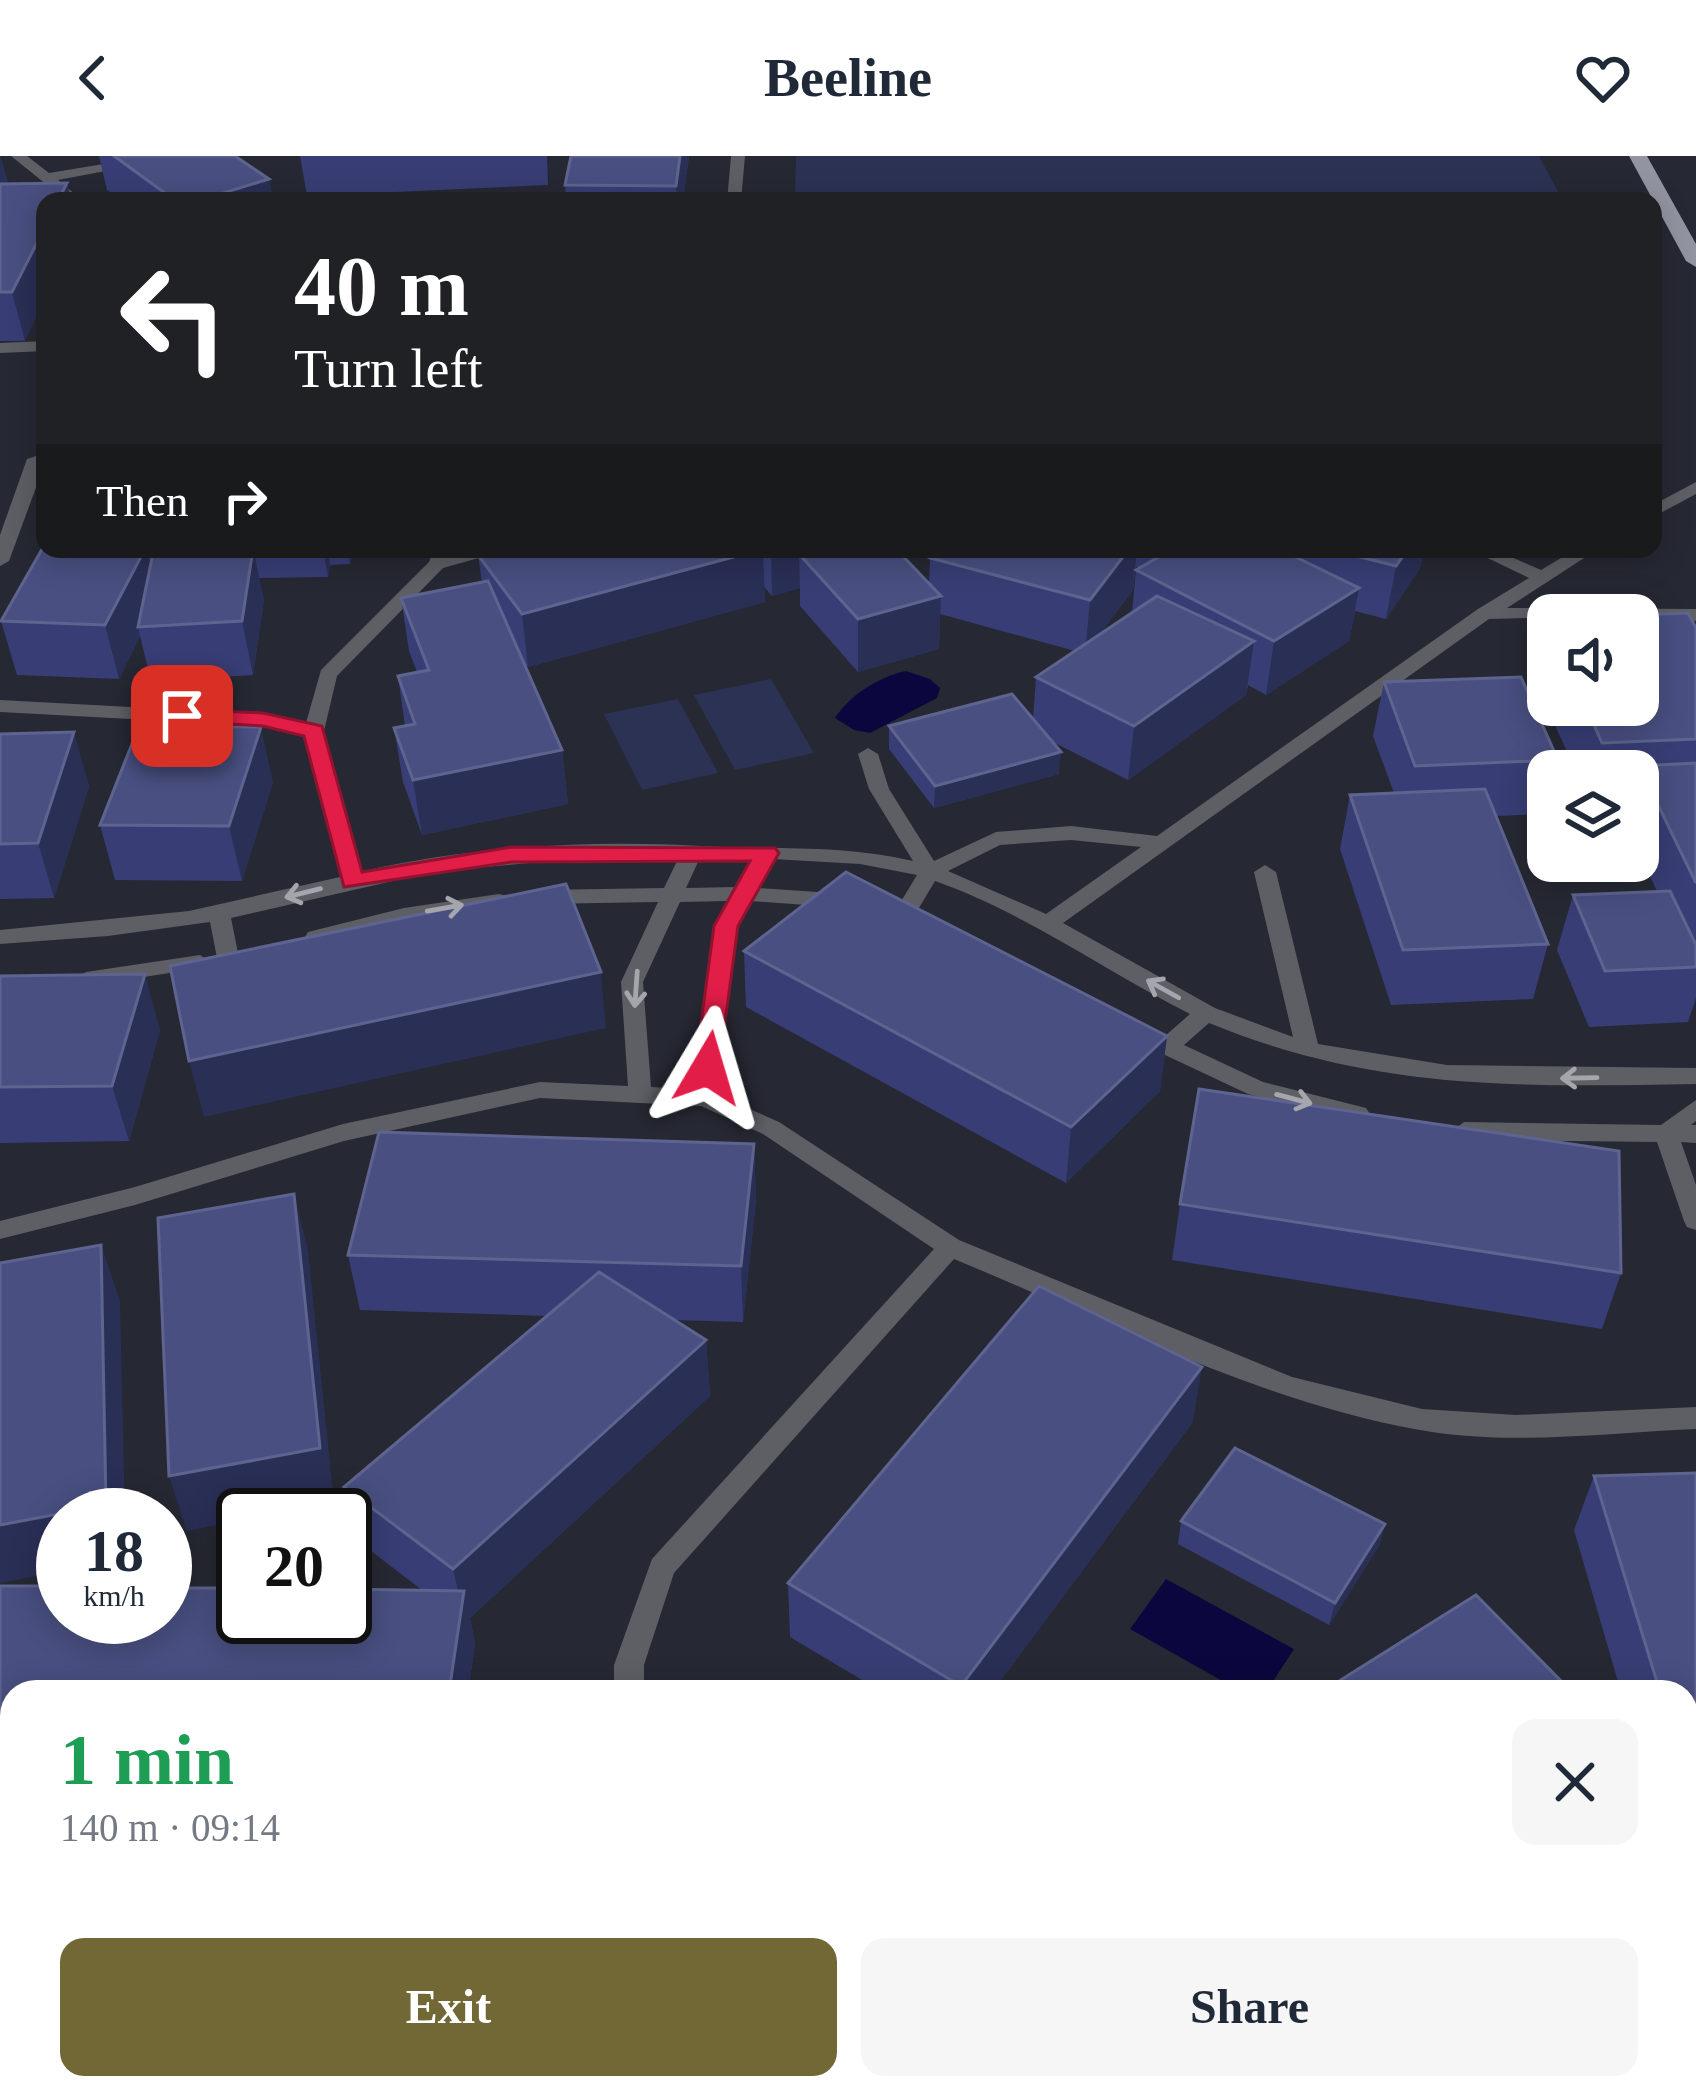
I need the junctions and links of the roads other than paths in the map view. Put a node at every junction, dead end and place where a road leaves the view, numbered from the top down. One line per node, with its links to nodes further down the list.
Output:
1 (18, 156): 5 (lane)
2 (178, 156): 5 (lane)
3 (738, 156): 7 (lane)
4 (1638, 156): 8 (main road)
5 (46, 178): 6 (lane)
6 (64, 192)
7 (735, 192)
8 (1658, 192)
9 (1662, 199): 10 (main road)
10 (1696, 261)
11 (36, 346): 12 (lane)
12 (0, 348)
13 (36, 458): 19 (lane)
14 (1696, 487): 15 (lane)
15 (1662, 507)
16 (438, 558): 24 (lane)
17 (1498, 558): 20 (lane)
18 (1574, 558): 20 (lane)
19 (0, 561)
20 (1541, 577): 21 (lane)
21 (1485, 613): 22 (lane); 26 (lane)
22 (1696, 615)
23 (0, 706): 24 (lane)
24 (314, 731): 31 (lane)
25 (868, 754): 29 (lane)
26 (1157, 842): 29 (lane); 35 (lane)
27 (692, 852): 28 (lane); 31 (lane); 32 (lane)
28 (766, 853): 29 (lane); 33 (lane)
29 (930, 871): 33 (lane); 35 (lane)
30 (1265, 872): 42 (lane)
31 (352, 881): 34 (lane, one-way to 34)
32 (672, 894): 33 (lane); 37 (lane, one-way to 32); 44 (lane, one-way to 44)
33 (742, 894): 45 (lane)
34 (219, 914): 36 (lane); 38 (lane)
35 (1047, 924): 39 (lane, one-way to 35)
36 (0, 937)
37 (294, 942)
38 (58, 982)
39 (1206, 1013): 41 (lane); 42 (lane)
40 (1125, 1026): 41 (lane)
41 (1166, 1048): 47 (lane, one-way to 47)
42 (1308, 1051): 43 (lane, one-way to 42)
43 (1696, 1076)
44 (640, 1092): 45 (lane); 52 (lane)
45 (704, 1099): 53 (lane)
46 (1696, 1108): 49 (lane)
47 (1378, 1118)
48 (1439, 1130): 49 (lane)
49 (1666, 1134): 50 (lane); 51 (lane)
50 (1696, 1134)
51 (1696, 1221)
52 (0, 1230)
53 (950, 1247): 54 (lane); 55 (lane)
54 (1696, 1418)
55 (629, 1680)

